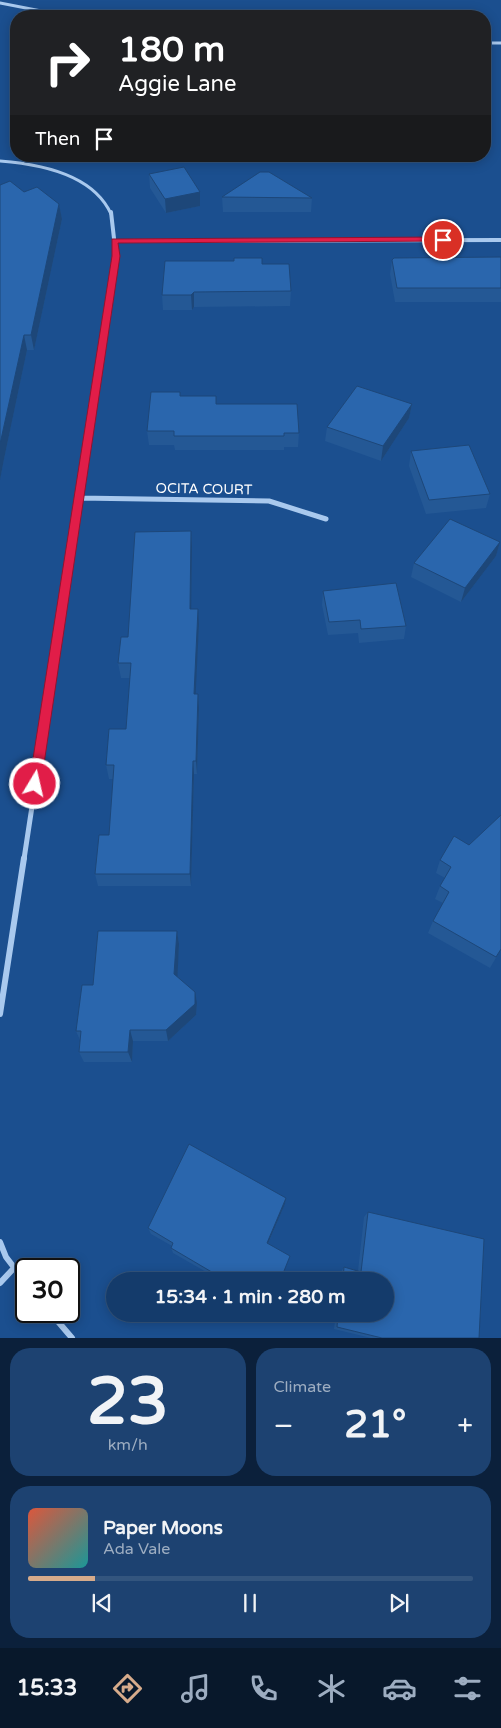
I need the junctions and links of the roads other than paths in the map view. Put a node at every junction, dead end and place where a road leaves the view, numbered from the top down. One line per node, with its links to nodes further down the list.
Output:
1 (0, 3): 2 (street)
2 (36, 10)
3 (15, 162): 5 (street)
4 (501, 240): 5 (street)
5 (114, 241): 6 (street)
6 (79, 498): 7 (street, OCITA COURT); 8 (street)
7 (326, 519)
8 (0, 1014)
9 (0, 1242): 10 (street)
10 (14, 1268): 11 (street)
11 (0, 1283)
12 (59, 1323): 13 (street)
13 (72, 1338)

